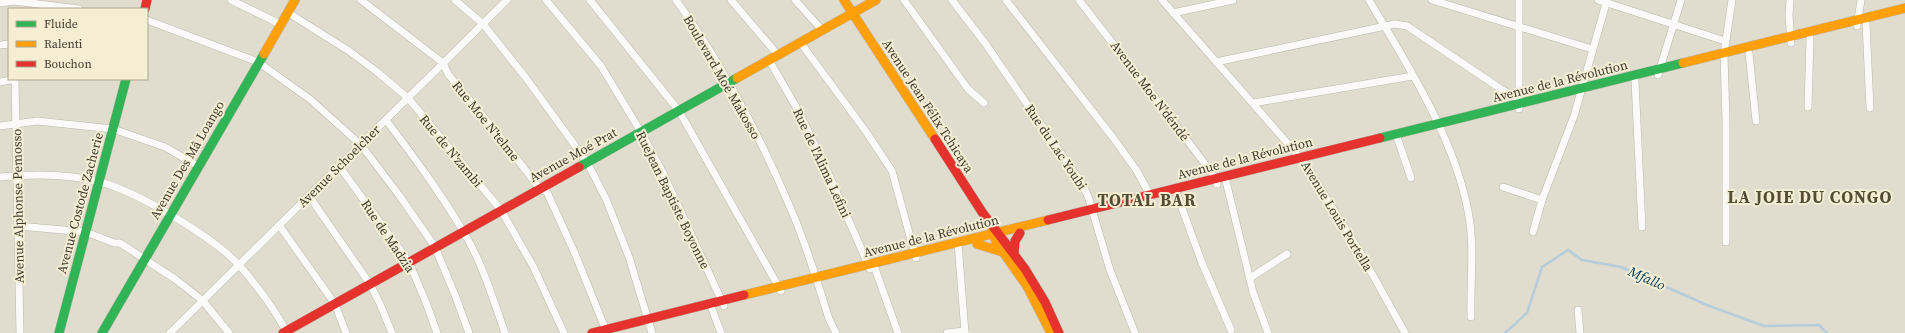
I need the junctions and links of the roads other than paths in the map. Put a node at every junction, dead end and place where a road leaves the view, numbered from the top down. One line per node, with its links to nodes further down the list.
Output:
1 (231, 0): 37 (street)
2 (295, 0): 32 (street, Avenue Des Mâ Loango)
3 (361, 0): 55 (street, Rue Moe N'telme)
4 (455, 0): 38 (street)
5 (507, 0): 38 (street, Avenue Schoelcher)
6 (546, 0): 78 (street, RueJean Baptiste Boyonne)
7 (590, 0): 71 (street)
8 (676, 0): 63 (street, Boulevard Moé Makosso)
9 (731, 0): 50 (street)
10 (795, 0): 43 (street)
11 (844, 0): 33 (street, Avenue Jean Félix Tchicaya)
12 (876, 0): 33 (street, Avenue Moé Prat)
13 (904, 0): 66 (street)
14 (952, 0): 97 (street, Rue du Lac Youbi)
15 (1006, 0): 94 (street)
16 (1079, 0): 88 (street, Avenue Moe N'déndé)
17 (1162, 0): 34 (street, Avenue Louis Portella)
18 (1233, 0): 34 (street)
19 (1368, 0): 41 (street)
20 (1432, 0): 42 (street)
21 (1519, 0): 42 (street)
22 (1598, 0): 28 (street)
23 (1681, 0): 40 (street)
24 (1732, 0): 46 (street)
25 (1790, 0): 45 (street)
26 (1861, 0): 39 (street)
27 (14, 1): 29 (street); 30 (street)
28 (1606, 1): 40 (street); 48 (street)
29 (0, 3)
30 (71, 8)
31 (1905, 8): 39 (street, Avenue de la Révolution)
32 (287, 12): 37 (street, Avenue Des Mâ Loango); 65 (street, Rue de N'zambi)
33 (853, 13): 43 (street, Avenue Moé Prat); 106 (street, Avenue Jean Félix Tchicaya)
34 (1173, 13): 54 (street, Avenue Louis Portella)
35 (1905, 14): 39 (street, Avenue de la Révolution)
36 (148, 20): 53 (street)
37 (280, 24): 53 (street, Avenue Des Mâ Loango)
38 (483, 24): 55 (street, Avenue Schoelcher); 82 (street)
39 (1860, 24): 44 (street, Avenue de la Révolution); 45 (street, Avenue de la Révolution); 70 (street)
40 (1672, 25): 46 (street); 56 (street)
41 (1384, 26): 54 (street); 57 (street); 68 (street)
42 (1519, 27): 48 (street); 68 (street)
43 (822, 30): 47 (street, Avenue Moé Prat)
44 (1810, 38): 45 (street, Avenue de la Révolution); 69 (street)
45 (1790, 40): 49 (street, Avenue de la Révolution); 51 (street, Avenue de la Révolution)
46 (1725, 41): 51 (street)
47 (800, 42): 50 (street, Avenue Moé Prat); 114 (street)
48 (1592, 49): 64 (street)
49 (1749, 53): 51 (street, Avenue de la Révolution); 73 (street)
50 (778, 55): 52 (street, Avenue Moé Prat)
51 (1724, 56): 56 (street, Avenue de la Révolution); 107 (street)
52 (769, 60): 63 (street, Avenue Moé Prat); 118 (street, Rue de l'Alima Lefini)
53 (258, 62): 80 (street); 83 (street, Avenue Des Mâ Loango)
54 (1216, 62): 67 (street, Avenue Louis Portella)
55 (443, 63): 65 (street, Avenue Schoelcher); 91 (street, Rue Moe N'telme)
56 (1659, 73): 61 (street, Avenue de la Révolution); 64 (street, Avenue de la Révolution)
57 (1413, 76): 67 (street); 76 (street)
58 (10, 80): 62 (street)
59 (15, 80): 74 (street, Avenue Alphonse Pemosso)
60 (126, 80): 77 (street, Avenue Costode Zacherie)
61 (1635, 81): 64 (street, Avenue de la Révolution); 101 (street)
62 (0, 82)
63 (729, 82): 71 (street, Avenue Moé Prat); 120 (street, Boulevard Moé Makosso)
64 (1581, 91): 68 (street, Avenue de la Révolution); 95 (street)
65 (408, 98): 72 (street, Avenue Schoelcher); 96 (street, Rue de N'zambi)
66 (984, 103)
67 (1253, 103): 81 (street, Avenue Louis Portella)
68 (1519, 104): 76 (street, Avenue de la Révolution)
69 (1808, 107)
70 (1870, 108)
71 (679, 110): 78 (street, Avenue Moé Prat); 122 (street)
72 (386, 120): 80 (street, Avenue Schoelcher); 102 (street)
73 (1756, 121)
74 (16, 124): 75 (street); 77 (street); 85 (street, Avenue Alphonse Pemosso)
75 (0, 126)
76 (1438, 126): 79 (street, Avenue de la Révolution); 128 (street)
77 (113, 129): 83 (street); 89 (street, Avenue Costode Zacherie)
78 (641, 132): 82 (street, Avenue Moé Prat); 125 (street, RueJean Baptiste Boyonne)
79 (1397, 136): 81 (street, Avenue de la Révolution); 87 (street)
80 (361, 145): 84 (street, Avenue Schoelcher); 110 (street)
81 (1303, 160): 88 (street, Avenue de la Révolution); 154 (street, Avenue Louis Portella)
82 (587, 162): 91 (street, Avenue Moé Prat); 129 (street)
83 (198, 166): 98 (street, Avenue Des Mâ Loango)
84 (339, 166): 93 (street, Avenue Schoelcher); 116 (street, Rue de Madzia)
85 (18, 175): 86 (street); 89 (street); 100 (street, Avenue Alphonse Pemosso)
86 (0, 178)
87 (1411, 178)
88 (1221, 180): 92 (street, Avenue de la Révolution); 119 (street, Avenue Moe N'déndé)
89 (100, 182): 98 (street); 103 (street, Avenue Costode Zacherie)
90 (1503, 187): 95 (street)
91 (540, 189): 96 (street, Avenue Moé Prat); 132 (street, Rue Moe N'telme)
92 (1176, 191): 94 (street, Avenue de la Révolution); 130 (street)
93 (309, 196): 99 (street, Avenue Schoelcher); 121 (street)
94 (1151, 197): 97 (street, Avenue de la Révolution)
95 (1542, 200): 105 (street)
96 (501, 210): 102 (street, Avenue Moé Prat); 144 (street, Rue de N'zambi)
97 (1093, 212): 104 (street, Avenue de la Révolution); 106 (street, Avenue de la Révolution); 152 (street, Rue du Lac Youbi)
98 (170, 215): 115 (street, Avenue Des Mâ Loango); 117 (street)
99 (279, 225): 117 (street, Avenue Schoelcher); 124 (street)
100 (18, 226): 103 (street); 134 (street, Avenue Alphonse Pemosso)
101 (1642, 227)
102 (464, 231): 110 (street, Avenue Moé Prat); 143 (street)
103 (86, 232): 115 (street); 135 (street, Avenue Costode Zacherie)
104 (1020, 232): 106 (street, Avenue de la Révolution); 112 (street)
105 (1533, 232)
106 (996, 234): 108 (street, Avenue de la Révolution); 109 (street, Avenue de la Révolution); 111 (street); 112 (street)
107 (1726, 242)
108 (977, 244): 109 (street, Avenue de la Révolution); 111 (street)
109 (958, 245): 114 (street, Avenue de la Révolution); 133 (street)
110 (435, 248): 116 (street, Avenue Moé Prat); 142 (street)
111 (1004, 252): 150 (street)
112 (1014, 253): 151 (street)
113 (1287, 254): 119 (street)
114 (915, 255): 118 (street, Avenue de la Révolution)
115 (145, 258): 123 (street); 136 (street, Avenue Des Mâ Loango)
116 (409, 262): 121 (street, Avenue Moé Prat); 141 (street, Rue de Madzia)
117 (239, 265): 123 (street, Avenue Schoelcher); 131 (street)
118 (871, 266): 120 (street, Avenue de la Révolution); 148 (street, Rue de l'Alima Lefini)
119 (1250, 278): 153 (street, Avenue Moe N'déndé)
120 (816, 280): 122 (street, Avenue de la Révolution); 147 (street, Boulevard Moé Makosso)
121 (370, 284): 124 (street, Avenue Moé Prat); 140 (street)
122 (781, 289): 125 (street, Avenue de la Révolution)
123 (202, 301): 137 (street, Avenue Schoelcher); 138 (street)
124 (335, 304): 131 (street, Avenue Moé Prat); 139 (street)
125 (723, 304): 126 (street, Avenue de la Révolution); 129 (street, Avenue de la Révolution)
126 (712, 309): 129 (street, Avenue de la Révolution); 146 (street)
127 (1578, 310): 155 (street)
128 (1471, 317)
129 (649, 326): 132 (street, Avenue de la Révolution)
130 (1232, 330)
131 (285, 332)
132 (609, 332): 145 (street, Avenue de la Révolution)
133 (965, 332): 149 (street)
134 (20, 333)
135 (59, 333)
136 (102, 333)
137 (170, 333)
138 (229, 333)
139 (346, 333)
140 (392, 333)
141 (437, 333)
142 (468, 333)
143 (505, 333)
144 (564, 333)
145 (592, 333)
146 (721, 333)
147 (836, 333)
148 (898, 333)
149 (947, 333)
150 (1051, 333)
151 (1059, 333)
152 (1136, 333)
153 (1268, 333)
154 (1405, 333)
155 (1580, 333)

